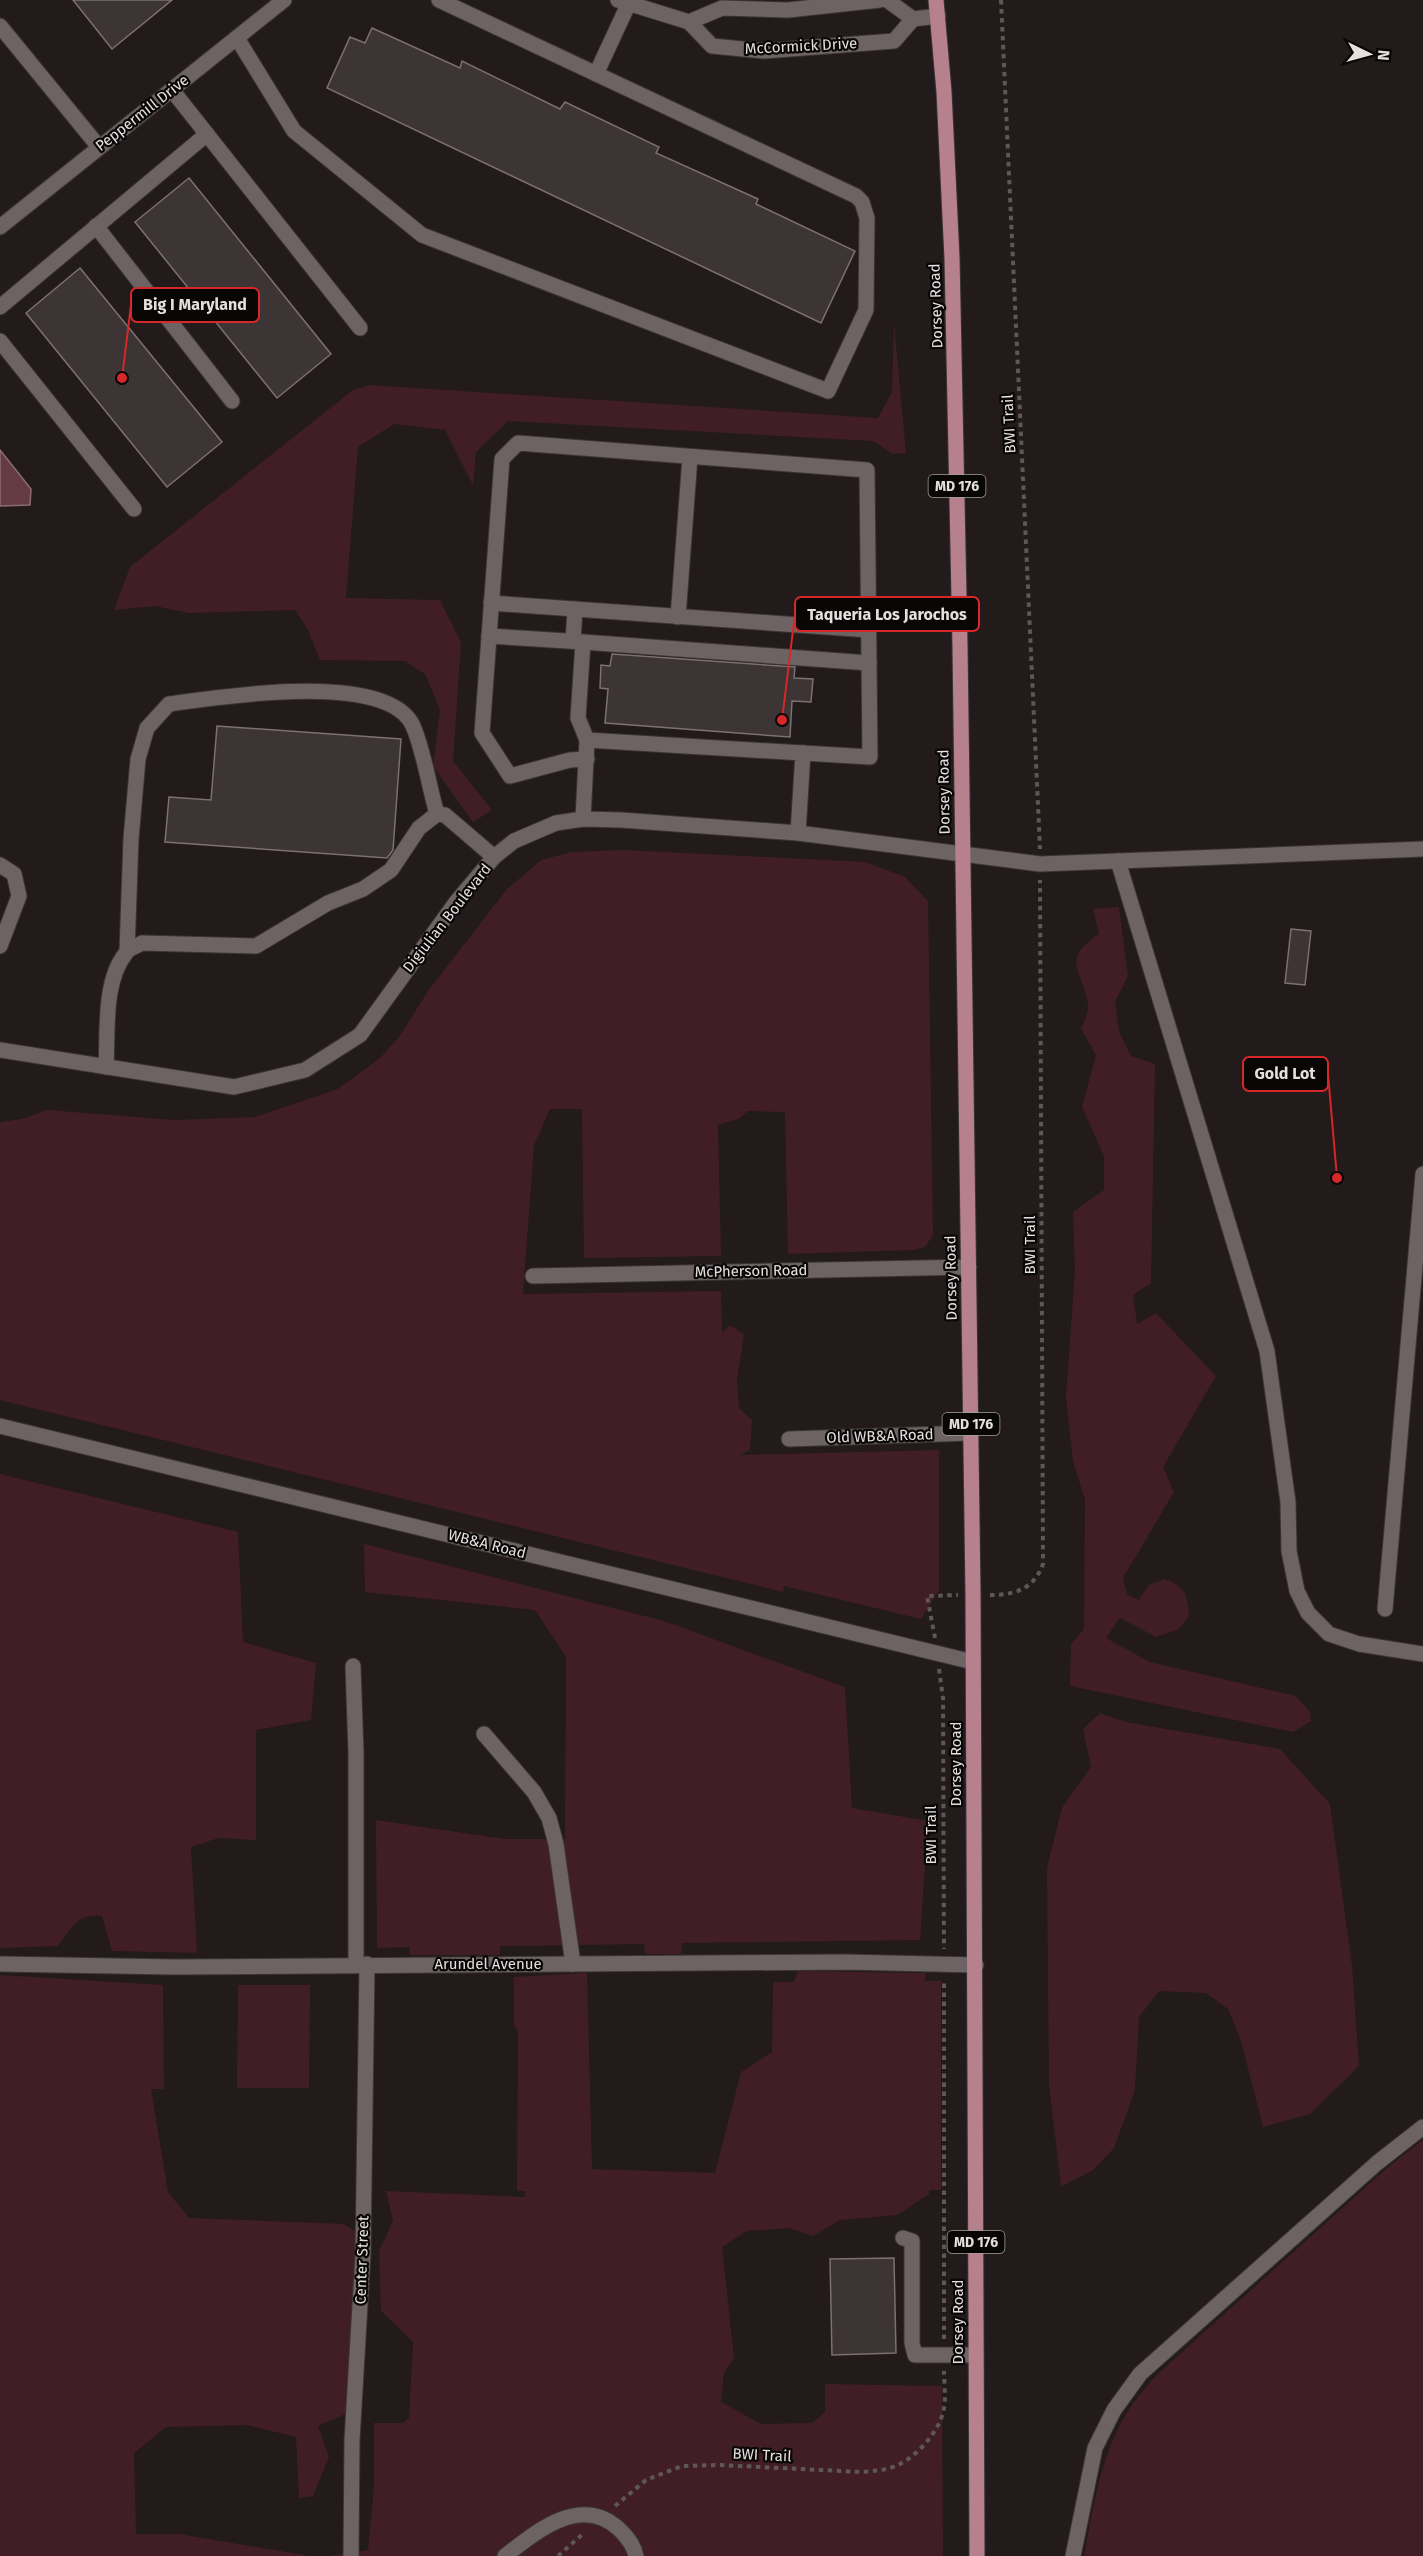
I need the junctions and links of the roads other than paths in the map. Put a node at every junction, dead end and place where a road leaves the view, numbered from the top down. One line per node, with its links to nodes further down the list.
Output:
1 (284, 0): 12 (street, Peppermill Drive)
2 (440, 0): 13 (street)
3 (880, 0): 10 (street)
4 (887, 0): 9 (street)
5 (936, 0): 8 (main road, Dorsey Road / MD 176)
6 (623, 2): 7 (street); 13 (street)
7 (653, 6): 10 (street)
8 (938, 16): 9 (street); 39 (main road, Dorsey Road / MD 176)
9 (913, 19): 10 (street, McCormick Drive)
10 (689, 22)
11 (0, 26): 16 (street)
12 (237, 38): 13 (street); 14 (street, Peppermill Drive)
13 (596, 74)
14 (172, 90): 15 (street); 16 (street, Peppermill Drive)
15 (207, 134): 17 (street); 20 (street)
16 (99, 147): 18 (street, Peppermill Drive)
17 (96, 226): 19 (street); 22 (street)
18 (0, 227)
19 (0, 307)
20 (360, 328)
21 (0, 341): 24 (street)
22 (232, 401)
23 (690, 457): 25 (street); 27 (street); 28 (street)
24 (134, 509)
25 (491, 603): 26 (street); 29 (street)
26 (576, 609): 27 (street); 30 (street)
27 (678, 617): 28 (street)
28 (869, 630): 31 (street)
29 (489, 636): 30 (street); 34 (street)
30 (578, 642): 31 (street); 32 (street)
31 (869, 663): 33 (street)
32 (587, 740): 33 (street); 34 (street)
33 (803, 753): 37 (street)
34 (587, 759): 36 (street)
35 (437, 814): 40 (street); 44 (street); 44 (street)
36 (583, 819): 37 (street, Digiulian Boulevard); 40 (street, Digiulian Boulevard)
37 (798, 832): 39 (street, Digiulian Boulevard)
38 (1423, 849): 41 (street, Digiulian Boulevard)
39 (963, 855): 41 (street, Digiulian Boulevard); 48 (main road, Dorsey Road / MD 176)
40 (494, 857): 46 (street, Digiulian Boulevard)
41 (1118, 861): 54 (street)
42 (0, 865): 43 (street)
43 (0, 946)
44 (127, 951): 46 (street)
45 (0, 1050): 46 (street, Digiulian Boulevard)
46 (106, 1067)
47 (1423, 1174): 53 (street)
48 (969, 1267): 49 (street, McPherson Road); 51 (main road, Dorsey Road / MD 176)
49 (534, 1276)
50 (0, 1426): 55 (street, WB&A Road)
51 (971, 1433): 52 (street, Old WB&A Road); 55 (main road, Dorsey Road / MD 176)
52 (789, 1439)
53 (1385, 1609)
54 (1423, 1654)
55 (973, 1662): 61 (main road, Dorsey Road / MD 176)
56 (353, 1666): 59 (street, Center Street)
57 (484, 1734): 60 (street)
58 (0, 1964): 59 (street, Arundel Avenue)
59 (362, 1964): 60 (street, Arundel Avenue); 65 (street, Center Street)
60 (573, 1964): 61 (street, Arundel Avenue)
61 (976, 1965): 64 (main road, Dorsey Road / MD 176)
62 (1423, 2127): 69 (street)
63 (903, 2238): 64 (street)
64 (976, 2355): 68 (main road, Dorsey Road / MD 176)
65 (351, 2556)
66 (505, 2556): 67 (street)
67 (636, 2556)
68 (977, 2556)
69 (1073, 2556)

